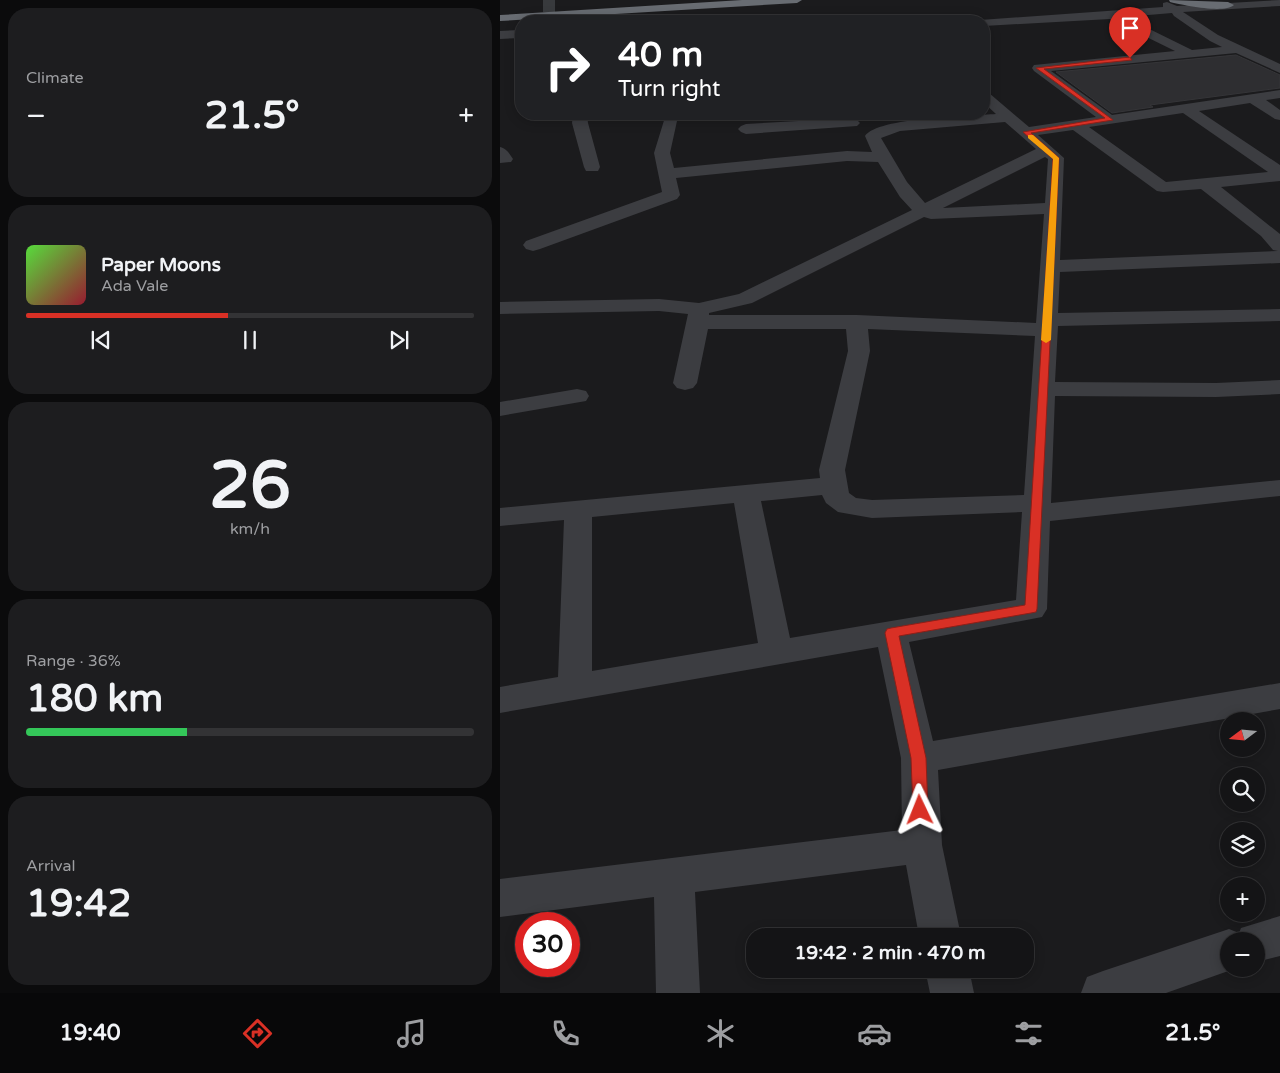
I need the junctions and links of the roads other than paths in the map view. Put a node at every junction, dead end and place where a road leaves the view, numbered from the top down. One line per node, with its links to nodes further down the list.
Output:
1 (670, 0): 7 (highway)
2 (797, 0): 8 (highway)
3 (1154, 0): 6 (street)
4 (1165, 0): 6 (highway)
5 (1280, 3): 6 (street)
6 (1175, 4): 9 (street); 15 (street)
7 (500, 11)
8 (550, 15)
9 (1112, 15): 12 (street); 16 (street)
10 (515, 17): 11 (highway)
11 (500, 18)
12 (990, 22)
13 (515, 34): 14 (street)
14 (500, 35)
15 (1238, 49): 16 (street); 17 (street)
16 (1189, 53): 27 (street)
17 (1280, 69)
18 (1280, 94): 19 (street)
19 (1252, 98): 21 (street); 22 (street)
20 (990, 101): 28 (street)
21 (1185, 108): 27 (street); 36 (street)
22 (1280, 116)
23 (580, 120): 34 (street)
24 (670, 120): 30 (street)
25 (824, 120): 30 (street)
26 (850, 120): 31 (street)
27 (1110, 120): 29 (street)
28 (1017, 125): 29 (street); 31 (street); 32 (street)
29 (1076, 125): 37 (street)
30 (666, 132): 35 (street)
31 (873, 136): 33 (street)
32 (1046, 150): 38 (street); 39 (street)
33 (884, 157): 35 (street); 39 (street)
34 (592, 167)
35 (667, 174): 40 (street)
36 (1280, 175): 37 (street)
37 (1205, 183): 41 (street)
38 (1054, 208): 39 (street); 43 (street)
39 (923, 211): 46 (street)
40 (533, 245)
41 (1280, 246)
42 (1280, 257): 43 (street)
43 (1050, 266): 48 (street)
44 (500, 308): 46 (street)
45 (1280, 315): 48 (street)
46 (699, 316): 47 (street); 49 (street)
47 (857, 322): 48 (street); 54 (street)
48 (1047, 325): 51 (street)
49 (685, 383)
50 (1280, 387): 51 (street)
51 (1043, 389): 57 (street)
52 (578, 396): 53 (street)
53 (500, 409)
54 (834, 485): 56 (street); 57 (street)
55 (1280, 488): 57 (street)
56 (746, 493): 58 (street); 61 (street)
57 (1037, 508): 60 (street)
58 (578, 510): 59 (street); 62 (street)
59 (500, 517)
60 (891, 633): 61 (street); 65 (street)
61 (776, 652): 62 (street)
62 (575, 687): 64 (street)
63 (1280, 696): 65 (street)
64 (500, 700)
65 (919, 758): 66 (street)
66 (922, 845): 67 (street); 69 (street)
67 (674, 876): 68 (street); 74 (street)
68 (500, 898)
69 (938, 928)
70 (1280, 936): 71 (street)
71 (1265, 940)
72 (1220, 953): 76 (street)
73 (949, 978): 75 (street)
74 (678, 993)
75 (952, 993)
76 (1102, 993)

